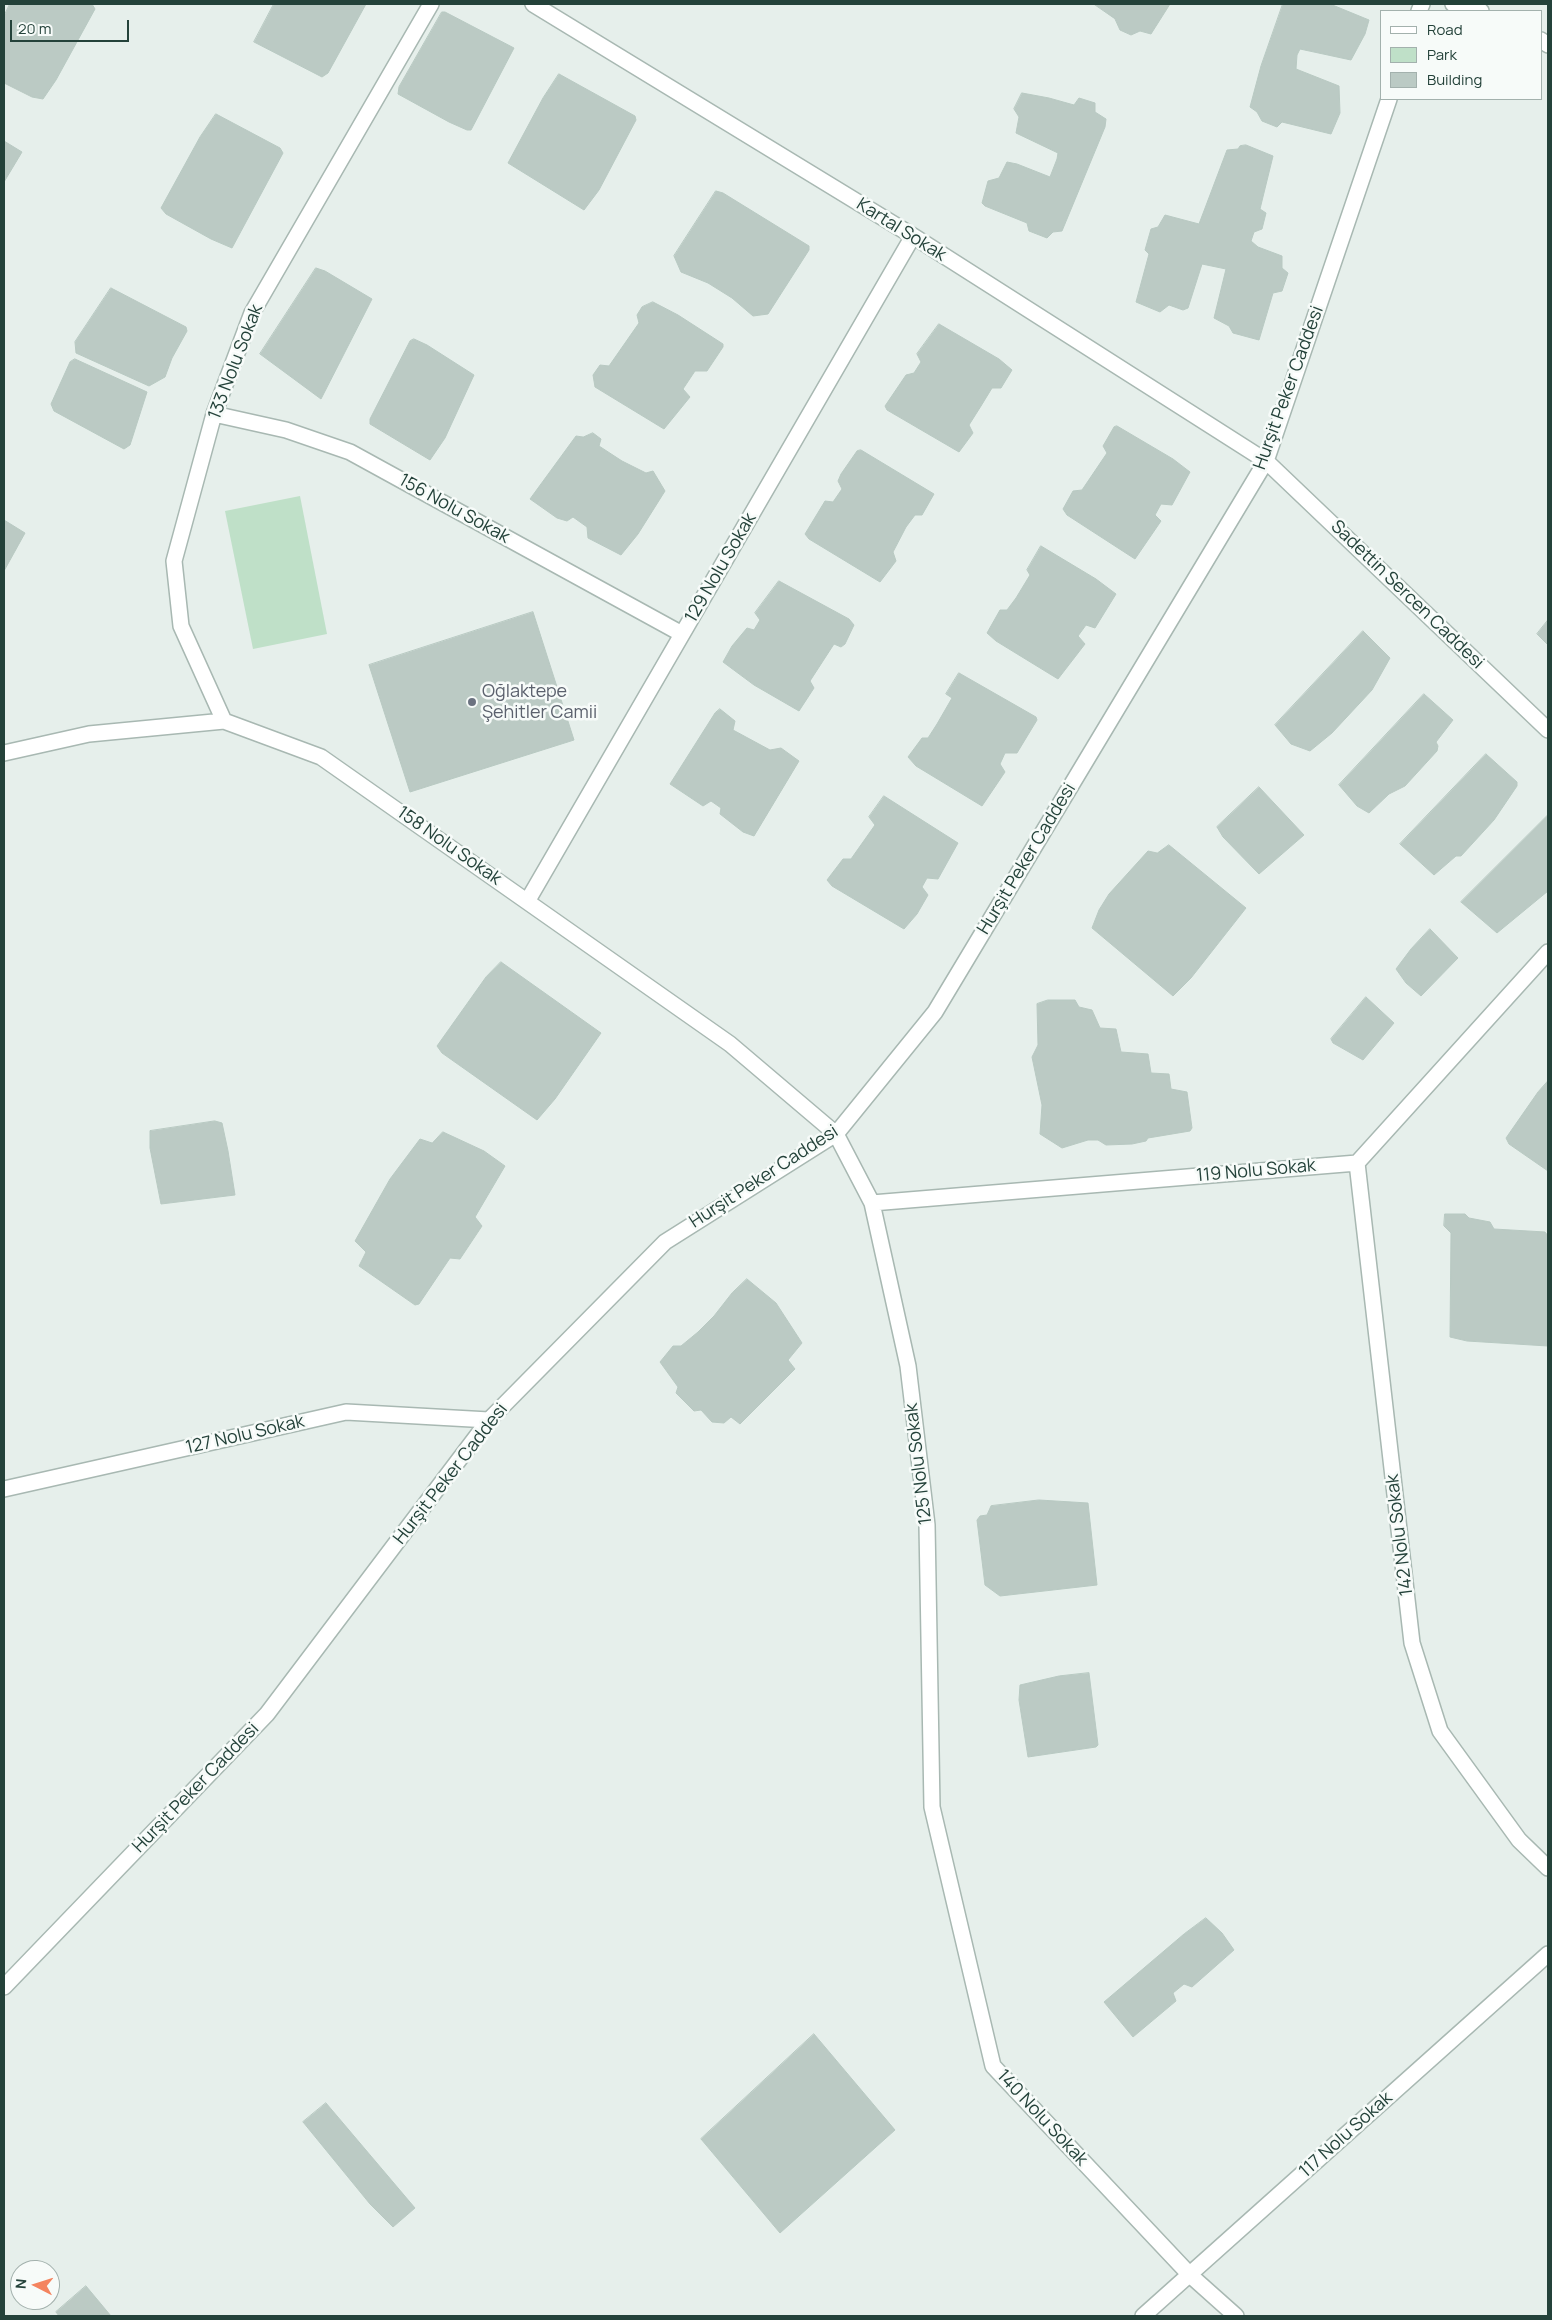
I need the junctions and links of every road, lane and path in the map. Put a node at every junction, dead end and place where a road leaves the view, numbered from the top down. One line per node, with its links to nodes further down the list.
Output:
1 (431, 4): 7 (street, 133 Nolu Sokak)
2 (533, 4): 6 (street, Kartal Sokak)
3 (1453, 4): 4 (street)
4 (1477, 10)
5 (1389, 100): 8 (street, Hurşit Peker Caddesi)
6 (913, 236): 8 (street, Kartal Sokak); 9 (street, 129 Nolu Sokak)
7 (214, 414): 9 (street, 156 Nolu Sokak); 10 (street, 133 Nolu Sokak)
8 (1266, 461): 11 (street, Sadettin Sercen Caddesi); 15 (street, Hurşit Peker Caddesi)
9 (682, 634): 13 (street, 129 Nolu Sokak)
10 (224, 721): 12 (street, 158 Nolu Sokak); 13 (street, 158 Nolu Sokak)
11 (1548, 730)
12 (4, 753)
13 (528, 900): 15 (street, 158 Nolu Sokak)
14 (1548, 952): 16 (street)
15 (836, 1134): 17 (street, 125 Nolu Sokak); 18 (street, Hurşit Peker Caddesi)
16 (1357, 1163): 17 (street, 119 Nolu Sokak); 21 (street, 142 Nolu Sokak)
17 (872, 1204): 20 (street, 125 Nolu Sokak)
18 (488, 1420): 19 (street, 127 Nolu Sokak); 23 (street, Hurşit Peker Caddesi)
19 (4, 1489)
20 (932, 1807): 24 (street, 140 Nolu Sokak)
21 (1548, 1868)
22 (1548, 1954): 24 (street, 117 Nolu Sokak)
23 (4, 1987)
24 (1190, 2274): 25 (street, 117 Nolu Sokak); 26 (street, 140 Nolu Sokak)
25 (1143, 2316)
26 (1236, 2316)

